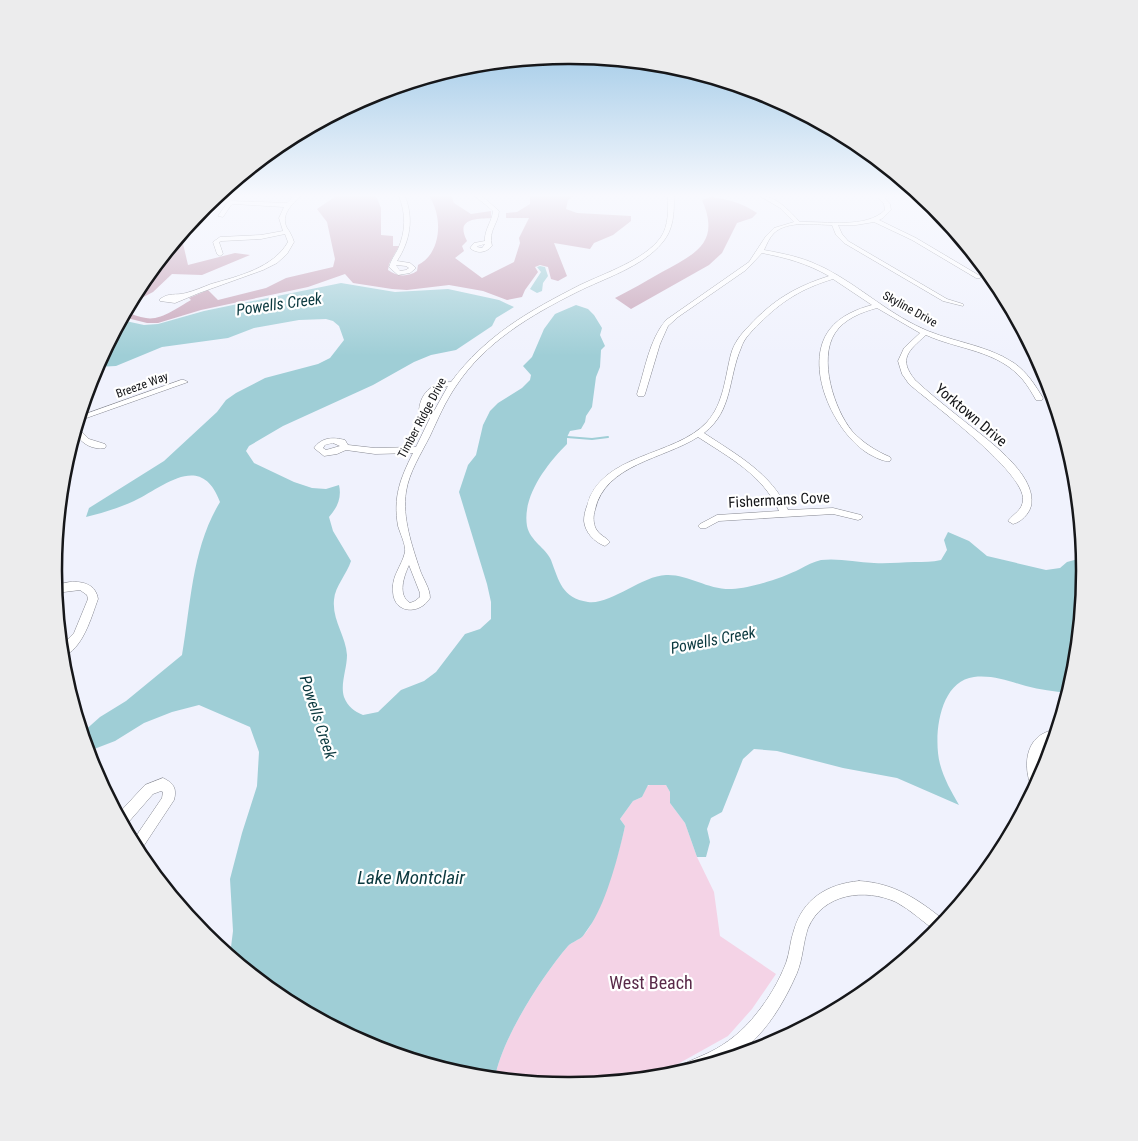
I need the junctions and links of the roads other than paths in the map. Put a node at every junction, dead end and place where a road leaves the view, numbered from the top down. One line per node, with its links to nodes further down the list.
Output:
1 (218, 249): 8 (street)
2 (287, 249): 12 (street)
3 (401, 249): 9 (street)
4 (652, 249): 17 (street, Timber Ridge Drive)
5 (858, 249): 14 (street)
6 (931, 249): 11 (street)
7 (759, 251): 10 (street, Skyline Drive); 18 (street)
8 (220, 254)
9 (393, 262)
10 (833, 277): 13 (street, Skyline Drive); 22 (street)
11 (978, 277)
12 (186, 296)
13 (878, 305): 15 (street, Skyline Drive); 27 (street)
14 (962, 305)
15 (925, 332): 19 (street, Skyline Drive); 30 (street, Yorktown Drive)
16 (184, 382): 21 (street, Breeze Way)
17 (454, 384): 20 (street, Timber Ridge Drive); 20 (street)
18 (641, 394)
19 (1039, 398)
20 (435, 416): 26 (street, Timber Ridge Drive)
21 (86, 417)
22 (698, 433): 28 (street); 32 (street)
23 (81, 437): 24 (street)
24 (102, 446)
25 (344, 447): 26 (street)
26 (418, 450): 33 (street, Timber Ridge Drive)
27 (887, 459)
28 (785, 514): 29 (street, Fishermans Cove); 31 (street, Fishermans Cove)
29 (858, 517)
30 (1013, 521)
31 (703, 526)
32 (605, 542)
33 (410, 551): 33 (street, Timber Ridge Drive)
34 (63, 588): 35 (street)
35 (68, 646)
36 (1047, 738): 37 (street)
37 (1033, 773)
38 (125, 815): 39 (street)
39 (141, 841)
40 (934, 921): 41 (street)
41 (722, 1053)

